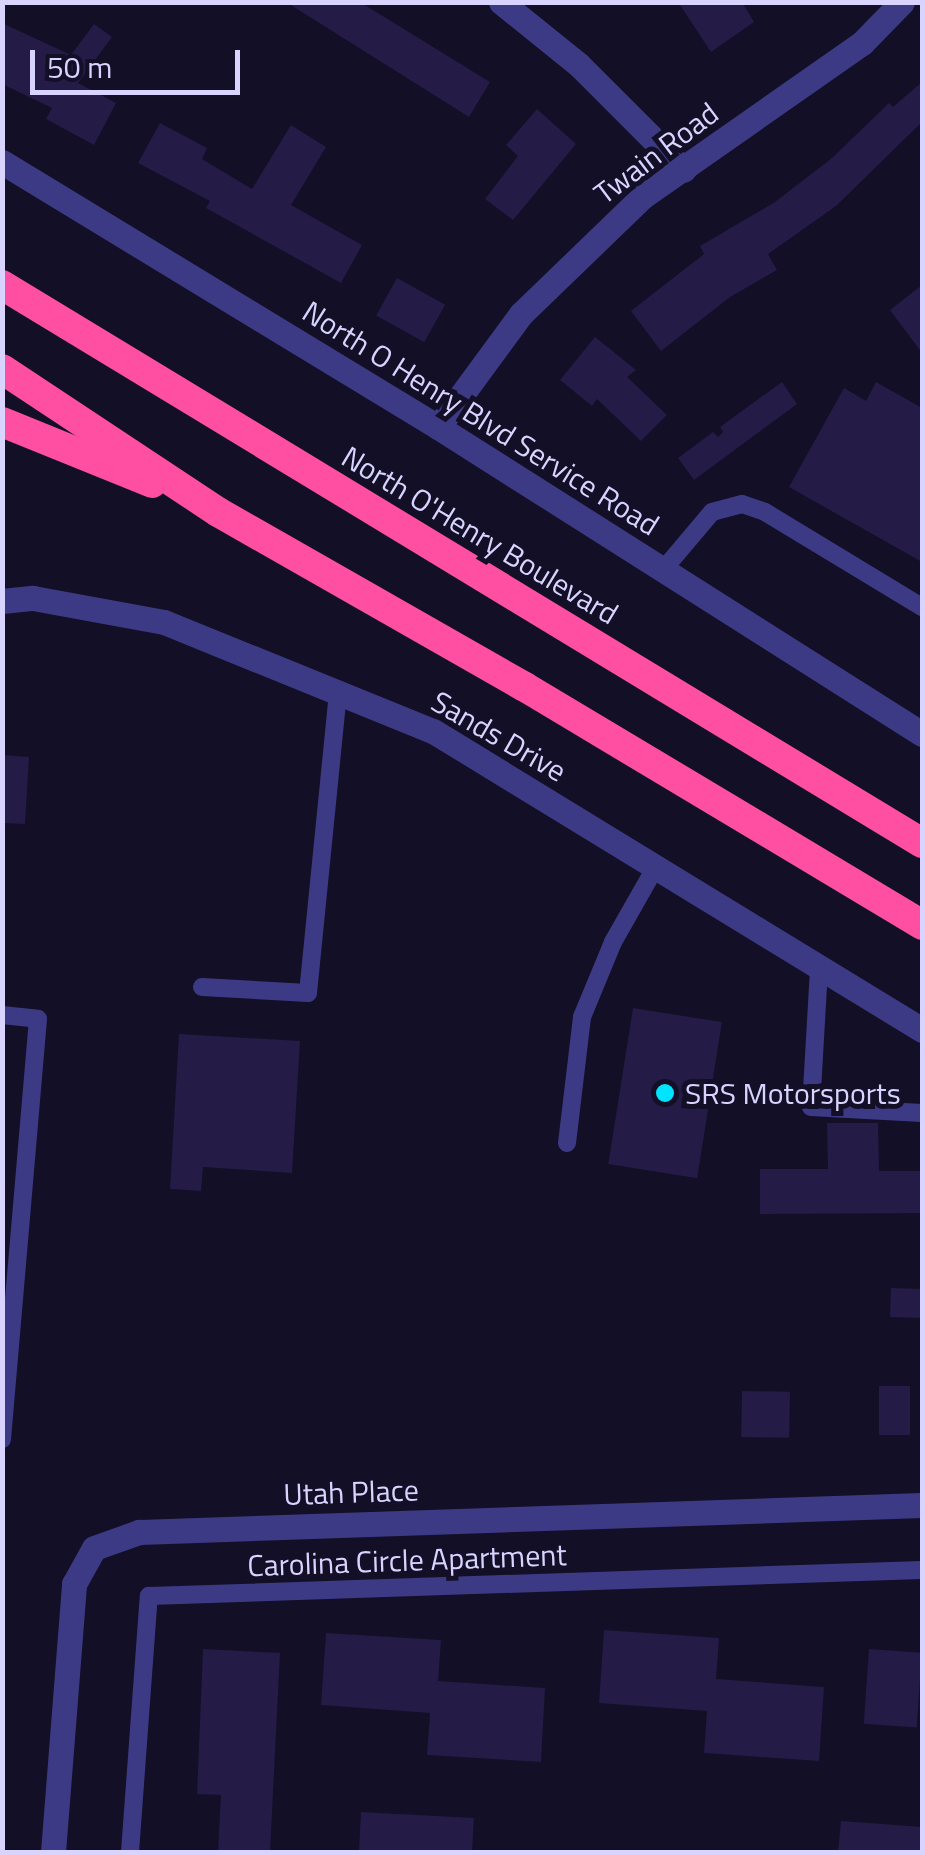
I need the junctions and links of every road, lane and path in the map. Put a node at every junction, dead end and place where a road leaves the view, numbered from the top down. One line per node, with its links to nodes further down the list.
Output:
1 (501, 2): 4 (street)
2 (902, 2): 4 (street, Twain Road)
3 (2, 162): 8 (street, North O Henry Blvd Service Road)
4 (684, 170): 8 (street, Twain Road)
5 (2, 286): 15 (highway, North O'Henry Boulevard)
6 (2, 370): 9 (highway)
7 (2, 422): 9 (highway)
8 (438, 427): 10 (street, North O Henry Blvd Service Road)
9 (218, 512): 17 (highway)
10 (664, 570): 12 (lane); 14 (street, North O Henry Blvd Service Road)
11 (2, 601): 13 (street, Sands Drive)
12 (922, 607)
13 (338, 691): 16 (street, Sands Drive); 19 (lane)
14 (922, 734)
15 (922, 843)
16 (656, 868): 18 (street, Sands Drive); 23 (lane)
17 (922, 925)
18 (820, 968): 21 (street, Sands Drive); 22 (lane)
19 (202, 987)
20 (2, 1016): 24 (lane)
21 (922, 1030)
22 (922, 1113)
23 (567, 1143)
24 (2, 1438)
25 (922, 1505): 27 (street, Utah Place)
26 (922, 1570): 28 (lane, Carolina Circle Apartment)
27 (53, 1852)
28 (130, 1852)

